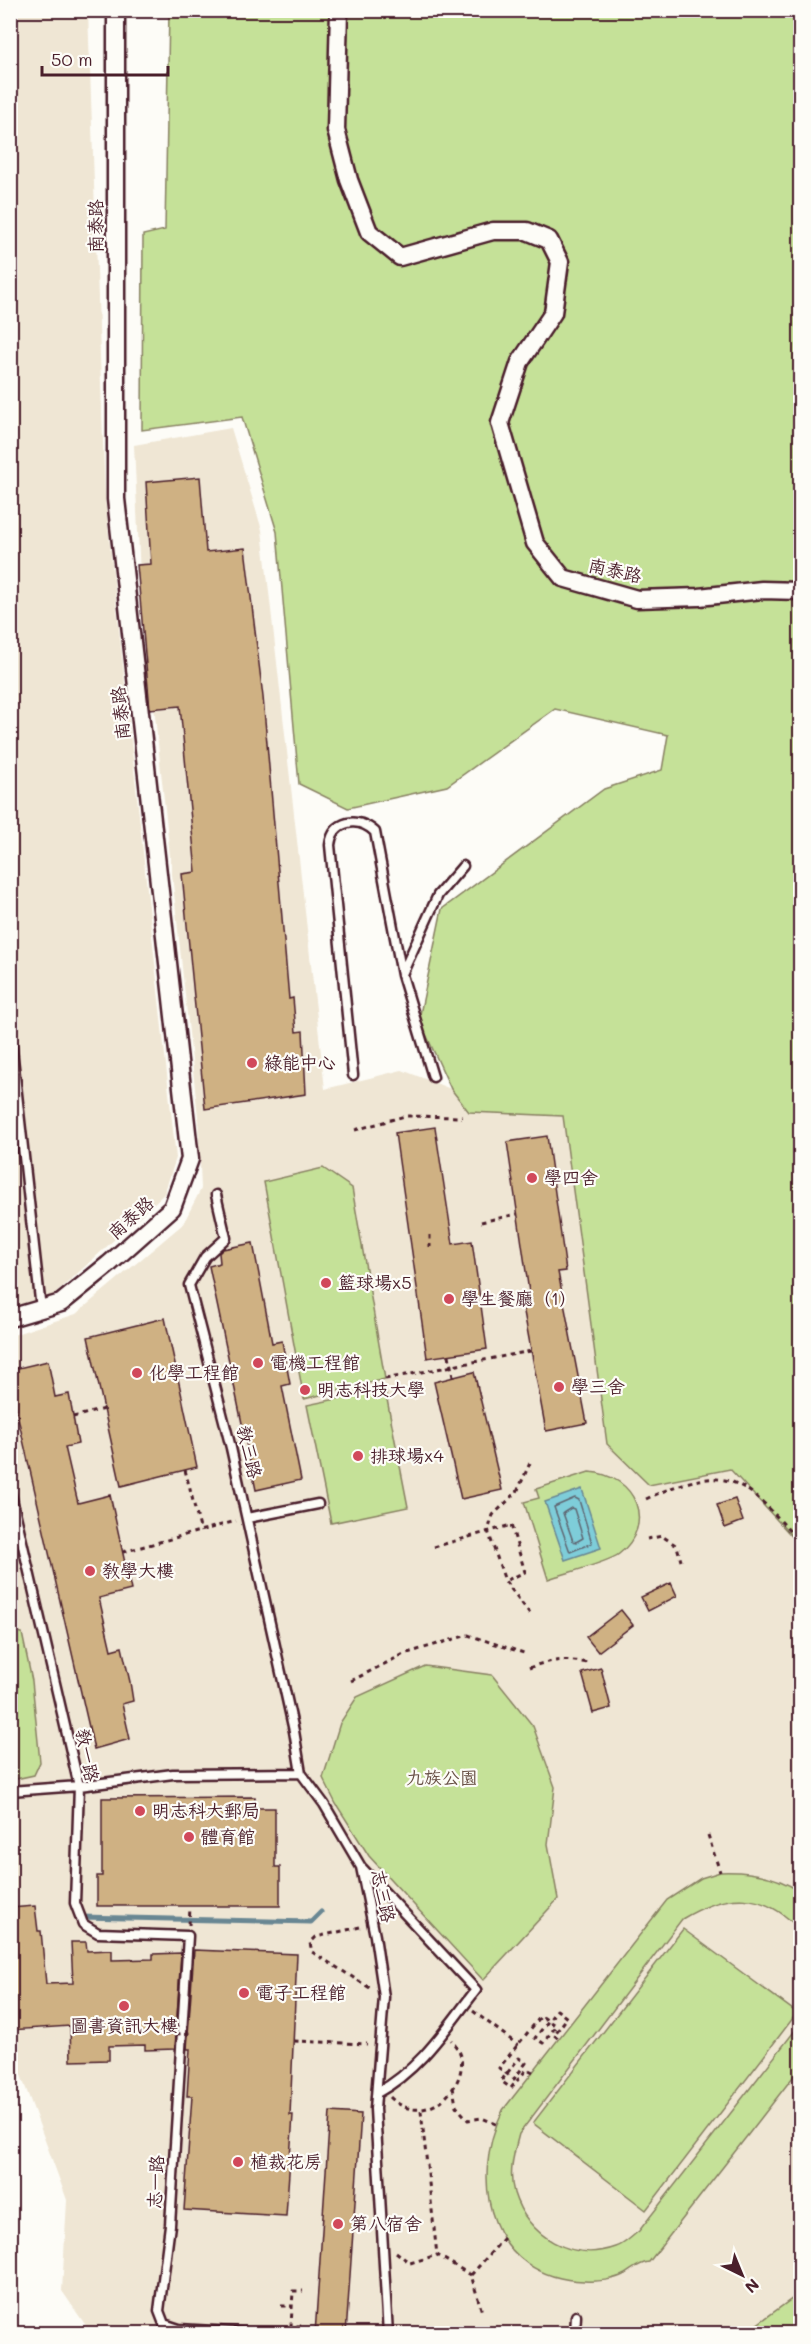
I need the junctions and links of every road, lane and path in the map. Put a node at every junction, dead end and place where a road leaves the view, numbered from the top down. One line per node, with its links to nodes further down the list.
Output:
1 (116, 10): 16 (street, 南泰路)
2 (339, 10): 3 (street, 南泰路)
3 (801, 591)
4 (463, 866): 5 (lane)
5 (402, 975): 7 (lane); 8 (lane)
6 (10, 1031): 16 (lane)
7 (353, 1075)
8 (433, 1077)
9 (462, 1117): 10 (path)
10 (355, 1130)
11 (216, 1195): 29 (lane, 教三路)
12 (517, 1214): 13 (path)
13 (481, 1222)
14 (430, 1236): 15 (path)
15 (430, 1247)
16 (41, 1309): 17 (street, 南泰路)
17 (10, 1318)
18 (531, 1351): 21 (path)
19 (449, 1355): 20 (path, bridge)
20 (453, 1377)
21 (385, 1379)
22 (104, 1409): 23 (path)
23 (73, 1417)
24 (530, 1463): 30 (path)
25 (184, 1470): 31 (path)
26 (10, 1490): 44 (lane, 教一路)
27 (646, 1498): 33 (path)
28 (318, 1504): 29 (lane)
29 (247, 1518): 31 (path); 43 (lane, 教三路)
30 (488, 1531): 34 (path); 37 (path); 37 (path)
31 (201, 1532): 35 (path)
32 (647, 1539): 36 (path)
33 (801, 1543)
34 (434, 1547)
35 (123, 1552)
36 (681, 1561)
37 (505, 1581): 38 (path)
38 (531, 1615)
39 (527, 1654): 42 (path)
40 (588, 1663): 41 (path)
41 (529, 1668)
42 (351, 1681)
43 (301, 1773): 44 (lane); 47 (lane, 志三路)
44 (79, 1786): 45 (lane); 51 (lane, 教一路)
45 (10, 1791)
46 (708, 1835): 48 (path)
47 (361, 1867): 50 (lane, 志三路); 53 (lane)
48 (720, 1872)
49 (190, 1906): 51 (path)
50 (373, 1924): 52 (lane, 志三路); 52 (path)
51 (188, 1936): 76 (lane, 志一路)
52 (384, 1997): 59 (lane, 志三路)
53 (464, 2005): 56 (lane); 60 (path)
54 (190, 2033): 55 (path, bridge)
55 (176, 2034)
56 (442, 2034): 62 (path); 63 (lane)
57 (559, 2039): 60 (path)
58 (294, 2041): 59 (path)
59 (381, 2044): 63 (lane, 志三路)
60 (518, 2045): 61 (path)
61 (533, 2072)
62 (453, 2087): 64 (path); 65 (path)
63 (380, 2092): 64 (path); 67 (lane, 志三路)
64 (422, 2111): 68 (path)
65 (496, 2124)
66 (504, 2238): 69 (path)
67 (384, 2242): 68 (path); 77 (lane, 志三路)
68 (437, 2255): 69 (path)
69 (471, 2276): 73 (path)
70 (303, 2291): 72 (path)
71 (281, 2306): 72 (path)
72 (292, 2306): 75 (path)
73 (482, 2312)
74 (576, 2316): 78 (lane)
75 (301, 2326)
76 (266, 2334)
77 (388, 2334)
78 (575, 2334)

